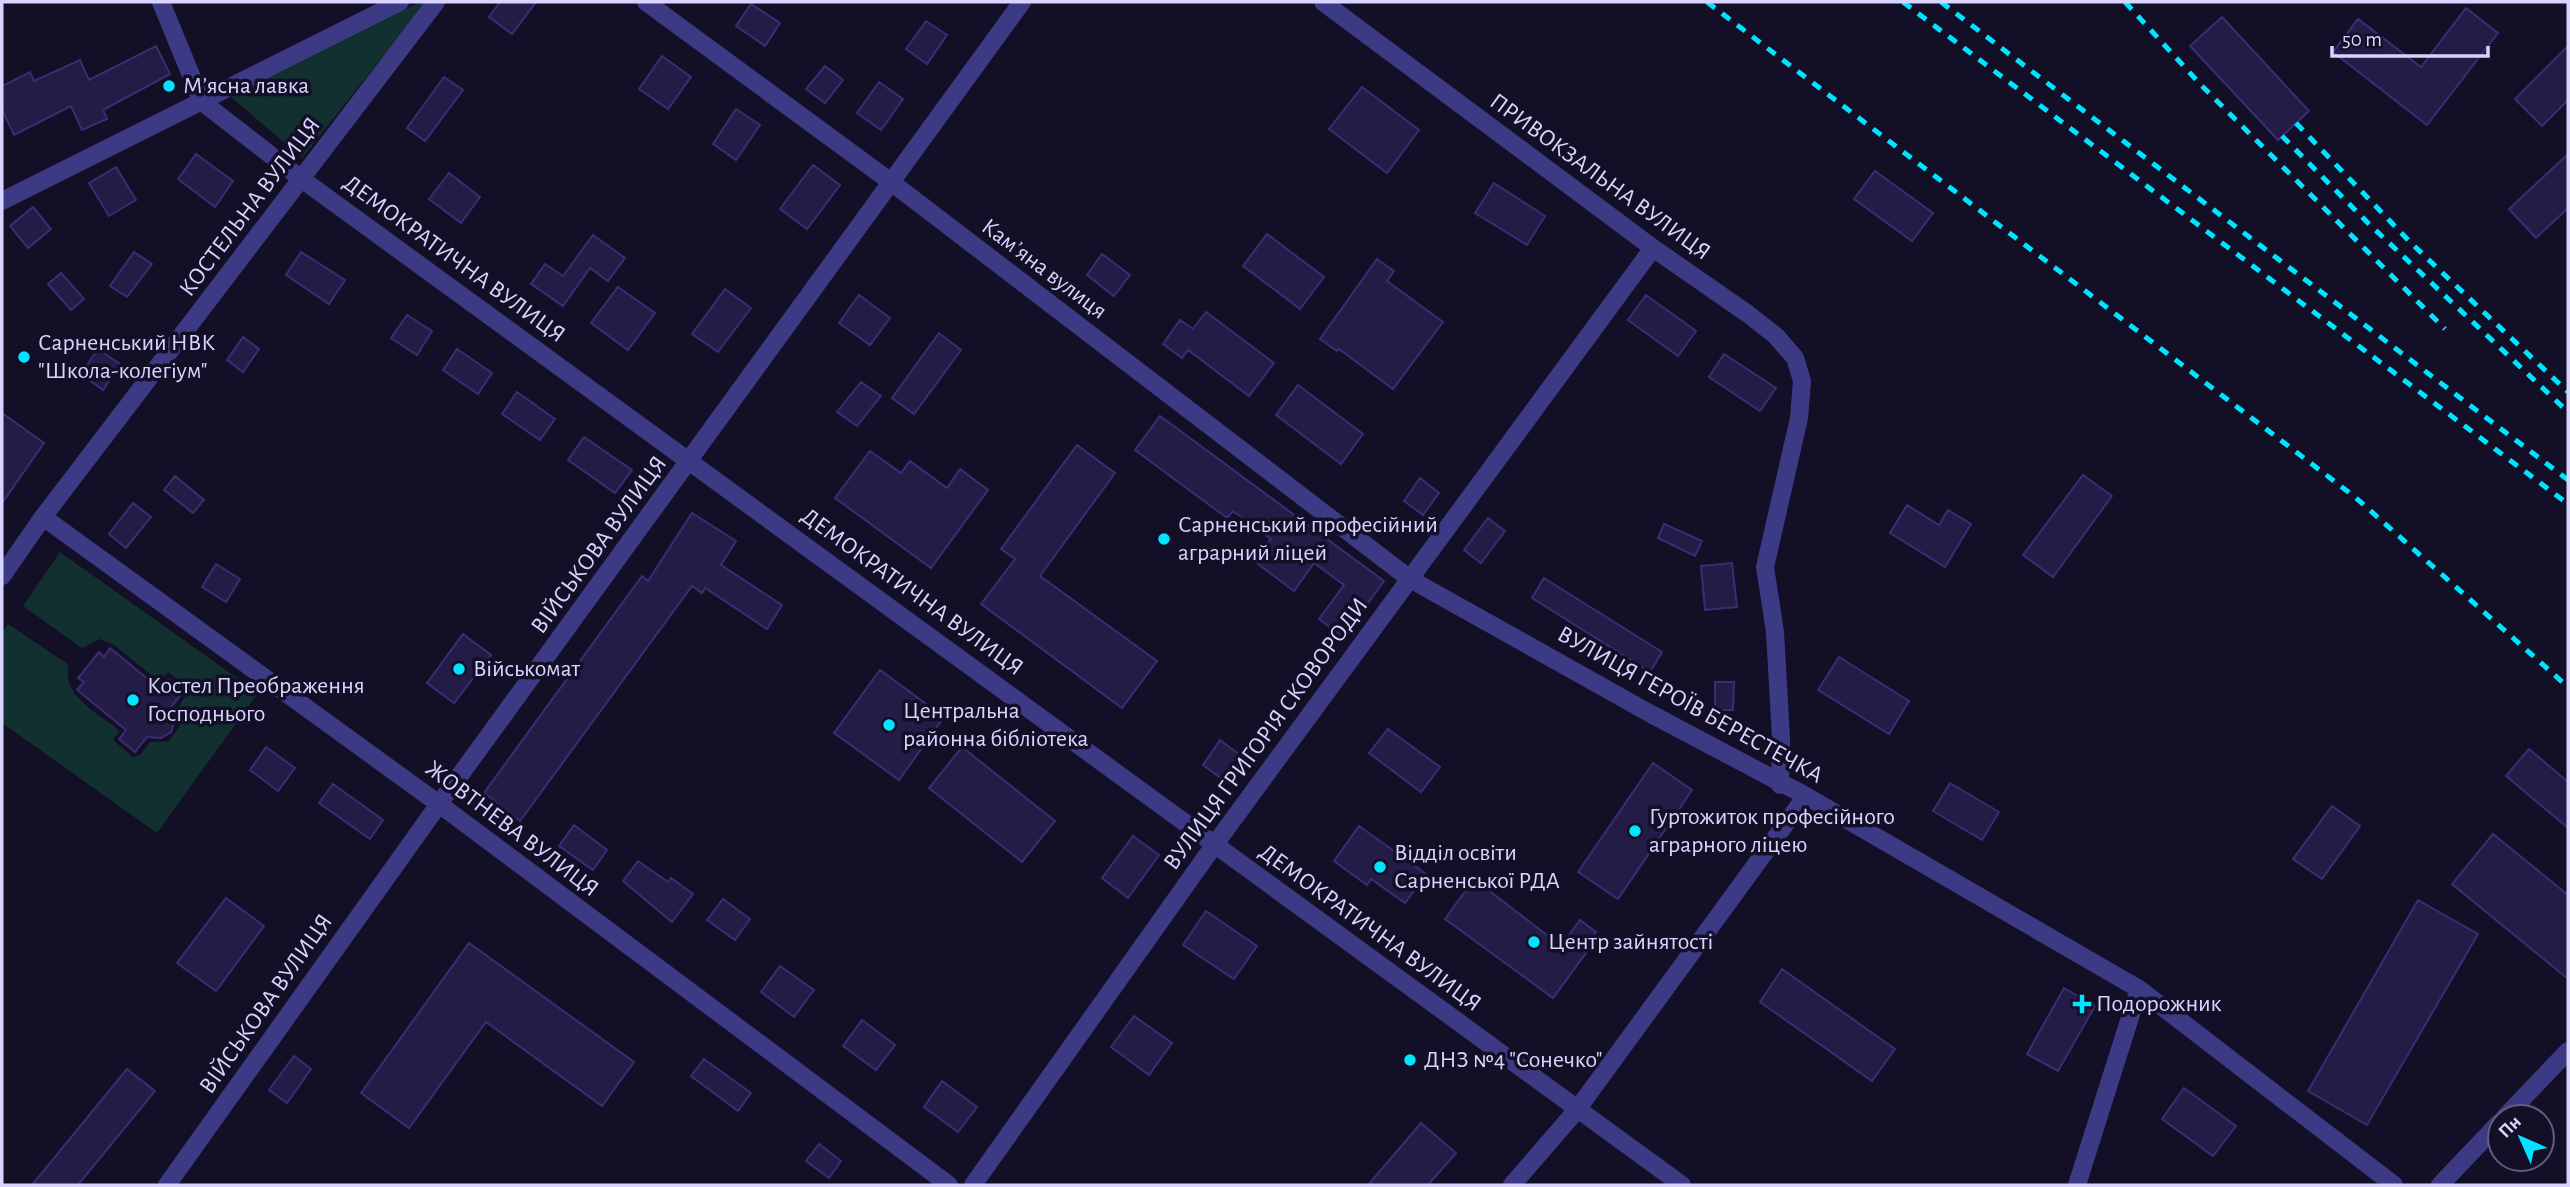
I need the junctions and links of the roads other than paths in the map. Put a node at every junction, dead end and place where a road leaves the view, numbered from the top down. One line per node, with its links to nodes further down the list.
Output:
1 (162, 2): 7 (street)
2 (400, 2): 7 (street)
3 (436, 2): 8 (street, КОСТЕЛЬНА ВУЛИЦЯ)
4 (646, 2): 9 (street, Камʼяна вулиця)
5 (1022, 2): 9 (street, ВІЙСЬКОВА ВУЛИЦЯ)
6 (1323, 2): 11 (street, ПРИВОКЗАЛЬНА ВУЛИЦЯ)
7 (202, 102): 8 (street, ДЕМОКРАТИЧНА ВУЛИЦЯ); 10 (street)
8 (303, 180): 12 (street, ДЕМОКРАТИЧНА ВУЛИЦЯ); 13 (street, КОСТЕЛЬНА ВУЛИЦЯ)
9 (891, 182): 12 (street, ВІЙСЬКОВА ВУЛИЦЯ); 15 (street, Камʼяна вулиця)
10 (2, 201)
11 (1653, 248): 15 (street, ВУЛИЦЯ ГРИГОРІЯ СКОВОРОДИ); 16 (street, ПРИВОКЗАЛЬНА ВУЛИЦЯ)
12 (691, 461): 18 (street, ВІЙСЬКОВА ВУЛИЦЯ); 19 (street, ДЕМОКРАТИЧНА ВУЛИЦЯ)
13 (43, 517): 14 (street, КОСТЕЛЬНА ВУЛИЦЯ); 18 (street, ЖОВТНЕВА ВУЛИЦЯ)
14 (2, 576)
15 (1410, 579): 16 (street, ВУЛИЦЯ ГЕРОЇВ БЕРЕСТЕЧКА); 19 (street, ВУЛИЦЯ ГРИГОРІЯ СКОВОРОДИ)
16 (1780, 785): 17 (street, ВУЛИЦЯ ГЕРОЇВ БЕРЕСТЕЧКА)
17 (1806, 796): 20 (street, ВУЛИЦЯ ГЕРОЇВ БЕРЕСТЕЧКА); 23 (street)
18 (439, 804): 25 (street, ВІЙСЬКОВА ВУЛИЦЯ); 26 (street, ЖОВТНЕВА ВУЛИЦЯ)
19 (1215, 844): 23 (street, ДЕМОКРАТИЧНА ВУЛИЦЯ); 27 (street, ВУЛИЦЯ ГРИГОРІЯ СКОВОРОДИ)
20 (2139, 989): 30 (street); 31 (street, ВУЛИЦЯ ГЕРОЇВ БЕРЕСТЕЧКА)
21 (2568, 1051): 22 (street)
22 (2518, 1103)
23 (1576, 1111): 28 (street); 29 (street, ДЕМОКРАТИЧНА ВУЛИЦЯ)
24 (2486, 1137): 32 (street)
25 (167, 1185)
26 (949, 1185)
27 (973, 1185)
28 (1512, 1185)
29 (1682, 1185)
30 (2077, 1185)
31 (2394, 1185)
32 (2440, 1185)

